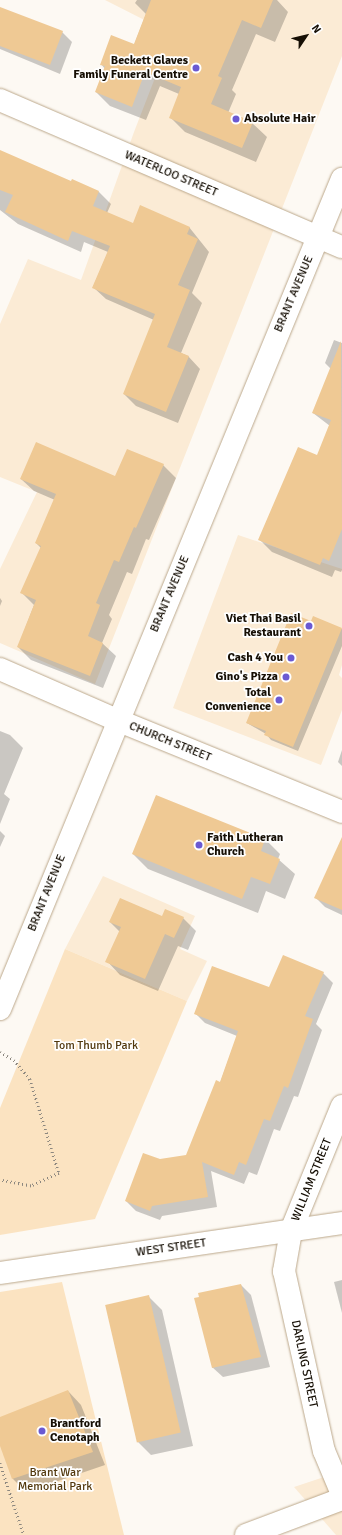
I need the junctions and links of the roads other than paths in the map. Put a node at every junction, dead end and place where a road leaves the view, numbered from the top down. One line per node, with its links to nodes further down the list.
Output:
1 (0, 100): 3 (street, WATERLOO STREET)
2 (342, 179): 3 (street, BRANT AVENUE)
3 (318, 237): 4 (street, WATERLOO STREET); 6 (street, BRANT AVENUE)
4 (342, 247)
5 (0, 669): 6 (street, CHURCH STREET)
6 (118, 720): 7 (street, CHURCH STREET); 8 (street, BRANT AVENUE)
7 (342, 812)
8 (0, 1009)
9 (342, 1106): 11 (street, WILLIAM STREET)
10 (342, 1223): 11 (street, WEST STREET)
11 (291, 1231): 12 (street, WEST STREET); 13 (street, DARLING STREET)
12 (0, 1273)
13 (342, 1494)
14 (342, 1499): 15 (street)
15 (246, 1535)

